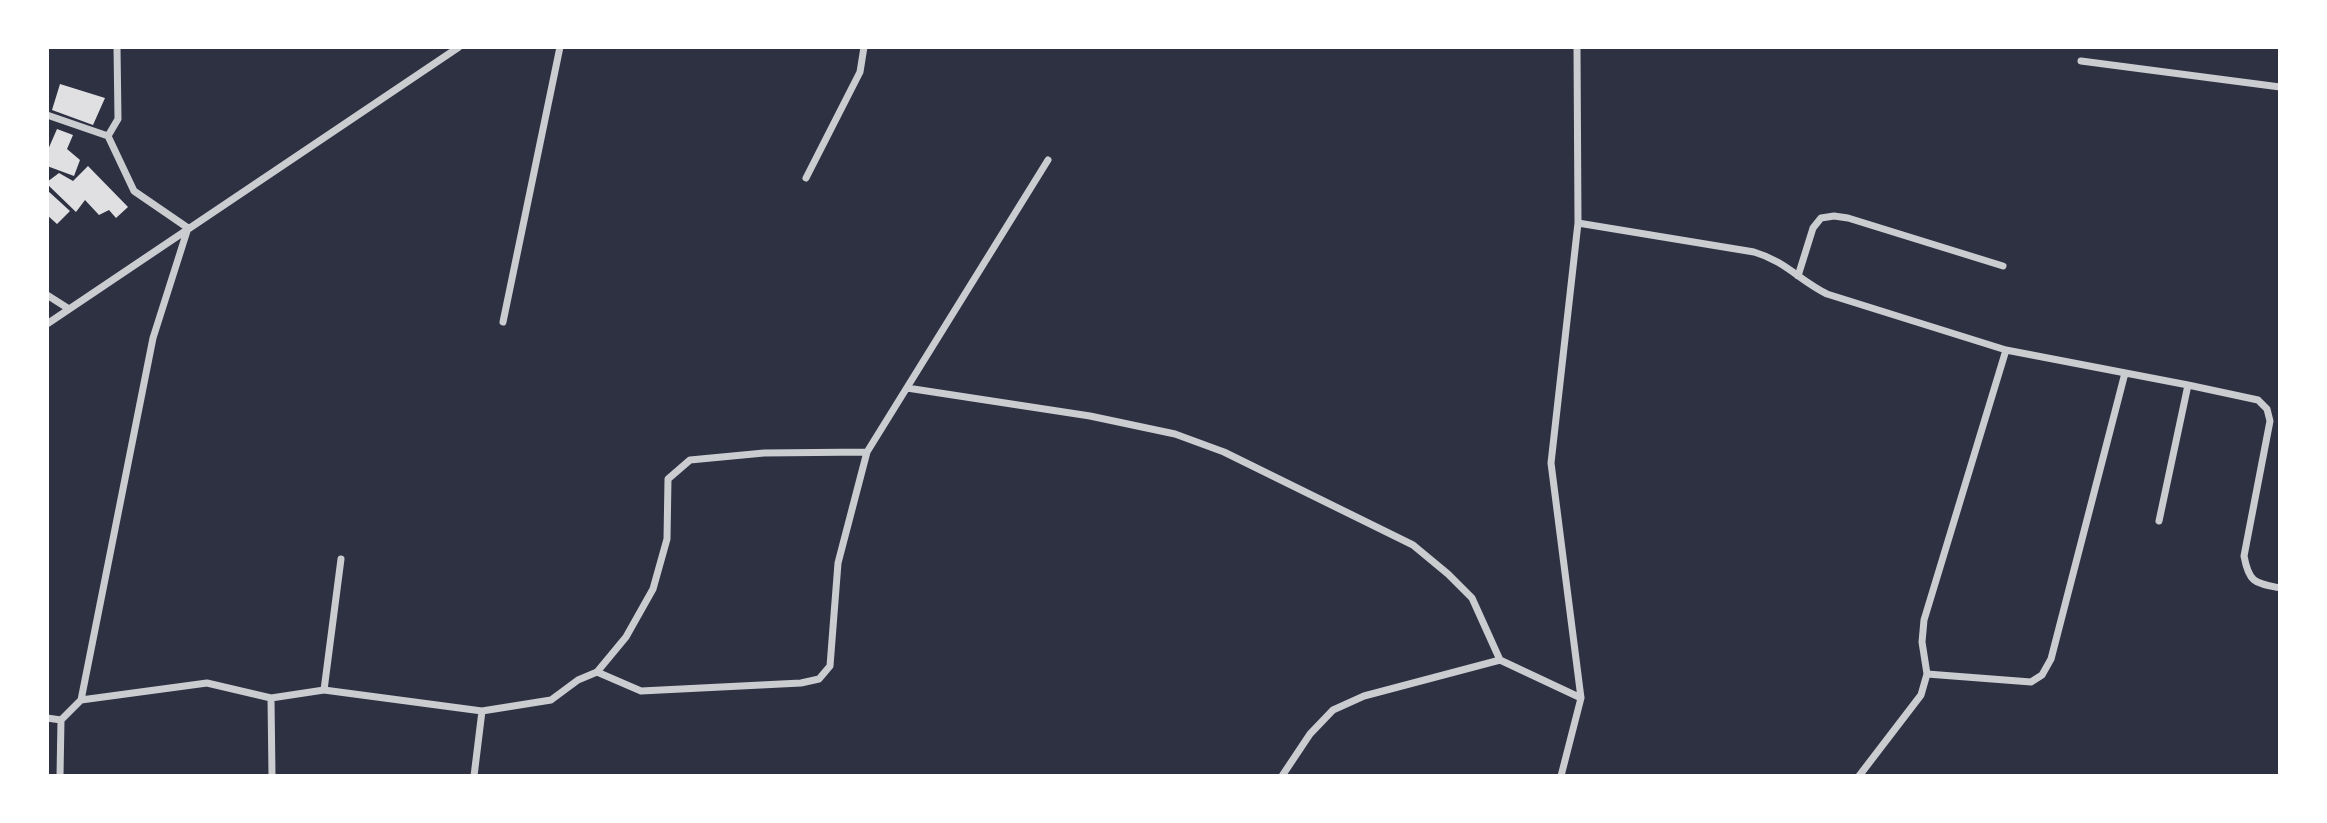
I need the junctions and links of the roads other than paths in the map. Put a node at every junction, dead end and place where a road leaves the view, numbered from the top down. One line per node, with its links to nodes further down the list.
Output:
1 (117, 47): 9 (street)
2 (459, 47): 13 (street)
3 (560, 47): 18 (street)
4 (864, 47): 11 (street)
5 (1577, 47): 12 (street)
6 (2081, 61): 7 (street)
7 (2280, 87)
8 (47, 115): 9 (street)
9 (108, 136): 13 (street)
10 (1048, 160): 23 (street)
11 (806, 178)
12 (1578, 223): 15 (street); 33 (street)
13 (188, 228): 17 (street); 34 (street)
14 (2003, 265): 15 (street)
15 (1798, 276): 20 (street)
16 (47, 295): 17 (street)
17 (69, 309): 19 (street)
18 (503, 322)
19 (47, 324)
20 (2006, 350): 21 (street); 30 (street)
21 (2125, 373): 22 (street); 30 (street)
22 (2188, 385): 25 (street); 27 (street)
23 (907, 388): 24 (street); 28 (street)
24 (867, 452): 29 (street); 29 (street)
25 (2159, 521)
26 (341, 559): 31 (street)
27 (2280, 588)
28 (1500, 660): 33 (street); 41 (street)
29 (597, 672): 35 (street)
30 (1927, 674): 43 (street)
31 (324, 690): 32 (street); 35 (street)
32 (271, 698): 34 (street); 39 (street)
33 (1581, 698): 42 (street)
34 (81, 700): 37 (street)
35 (481, 711): 40 (street)
36 (47, 718): 37 (street)
37 (61, 720): 38 (street)
38 (61, 776)
39 (272, 776)
40 (474, 776)
41 (1282, 776)
42 (1561, 776)
43 (1859, 776)

